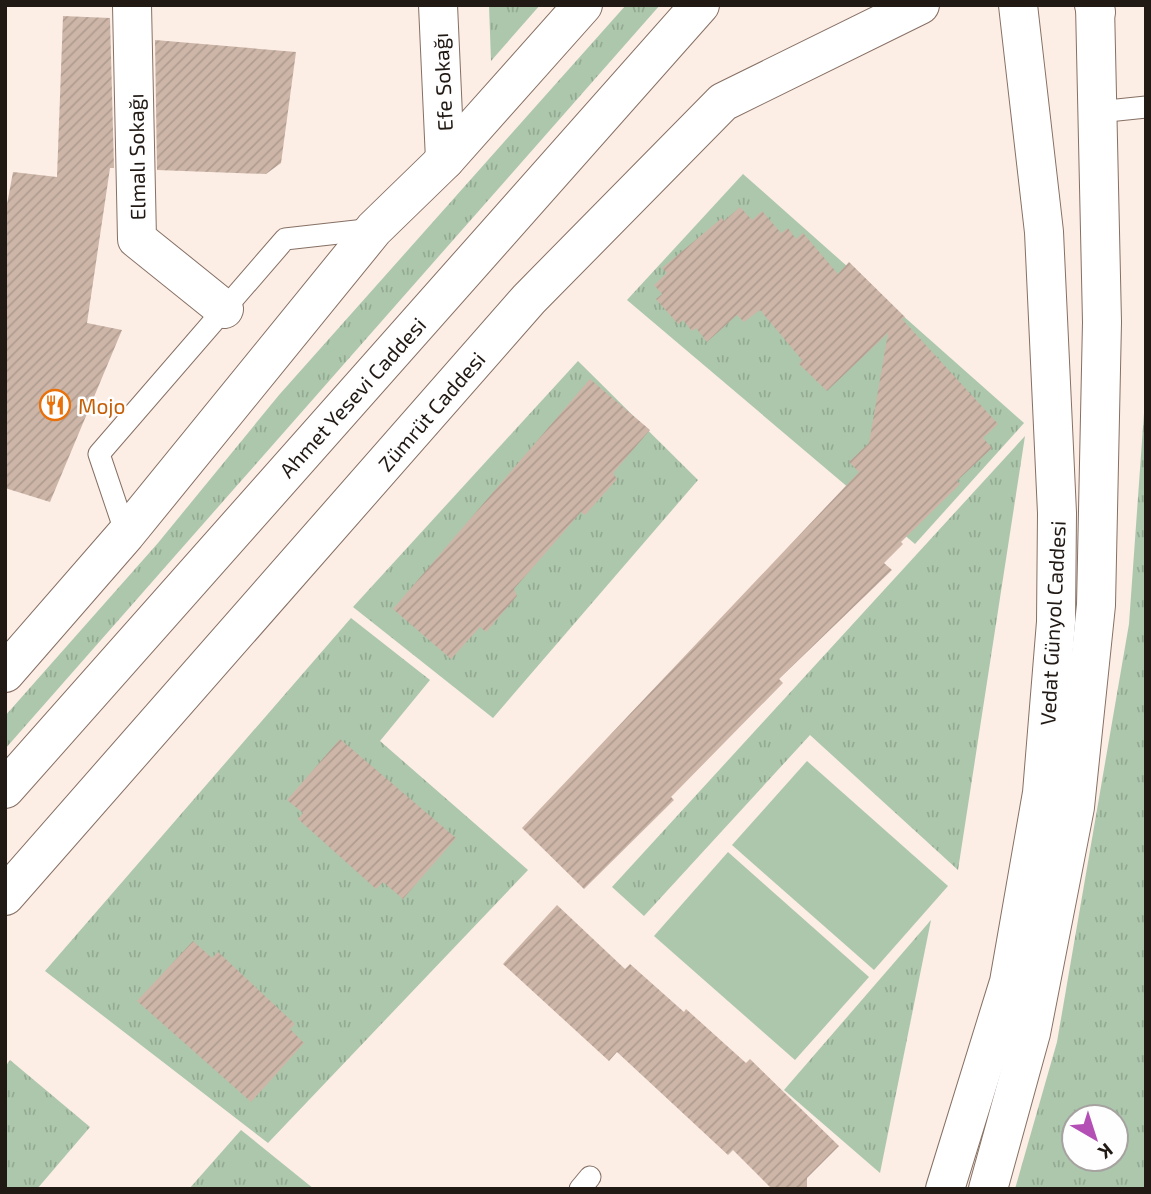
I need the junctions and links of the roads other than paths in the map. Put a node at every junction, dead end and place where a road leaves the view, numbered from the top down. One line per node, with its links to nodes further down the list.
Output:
1 (132, 5): 12 (main road, Elmalı Sokağı)
2 (438, 5): 10 (main road, Efe Sokağı)
3 (583, 5): 10 (main road)
4 (699, 5): 15 (main road, Ahmet Yesevi Caddesi)
5 (920, 5): 16 (main road, Zümrüt Caddesi)
6 (1018, 5): 17 (main road, Vedat Günyol Caddesi)
7 (1095, 8): 9 (main road, Vedat Günyol Caddesi)
8 (1146, 107): 9 (lane)
9 (1098, 112): 18 (main road, Vedat Günyol Caddesi)
10 (445, 160): 11 (main road)
11 (374, 229): 12 (lane); 13 (main road)
12 (224, 309): 13 (lane)
13 (126, 534): 14 (main road)
14 (5, 673)
15 (5, 789)
16 (5, 896)
17 (946, 1189)
18 (988, 1189)

